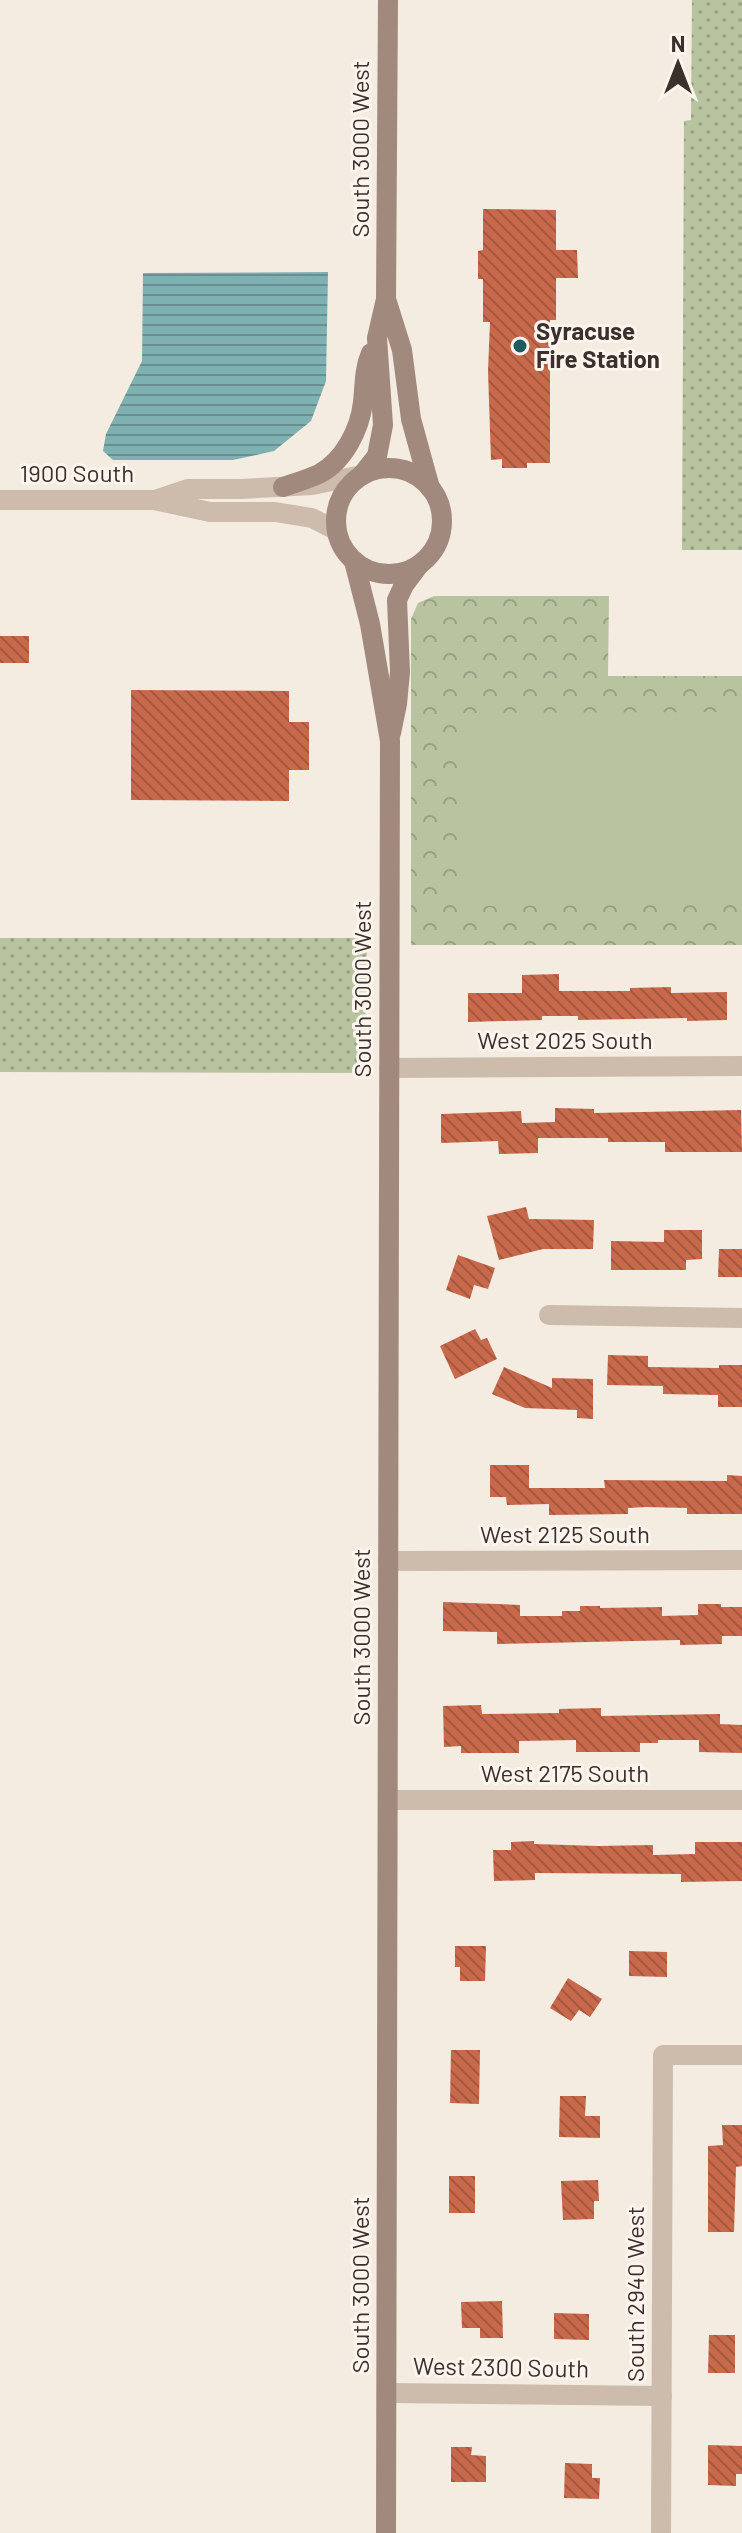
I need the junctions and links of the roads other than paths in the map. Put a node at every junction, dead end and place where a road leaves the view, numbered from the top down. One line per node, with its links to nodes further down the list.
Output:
1 (388, 0): 2 (street, South 3000 West)
2 (386, 299): 3 (street, South 3000 West); 6 (street, South 3000 West)
3 (377, 338): 4 (street, South 3000 West); 5 (street)
4 (362, 475): 5 (street); 6 (street); 9 (street)
5 (283, 487): 8 (street)
6 (430, 488): 11 (street)
7 (0, 500): 8 (street, 1900 South)
8 (154, 500): 9 (street)
9 (337, 531): 10 (street)
10 (354, 561): 11 (street); 12 (street, South 3000 West)
11 (419, 565): 12 (street, South 3000 West)
12 (390, 741): 14 (street, South 3000 West)
13 (742, 1066): 14 (street, West 2025 South)
14 (389, 1068): 18 (street, South 3000 West)
15 (549, 1315): 16 (street)
16 (742, 1318)
17 (742, 1560): 18 (street, West 2125 South)
18 (388, 1561): 19 (street, South 3000 West)
19 (388, 1800): 20 (street, West 2175 South); 22 (street, South 3000 West)
20 (742, 1800)
21 (742, 2055): 23 (street, South 2940 West)
22 (387, 2393): 23 (street, West 2300 South); 24 (street, South 3000 West)
23 (662, 2396): 25 (street, South 2940 West)
24 (386, 2533)
25 (661, 2533)

